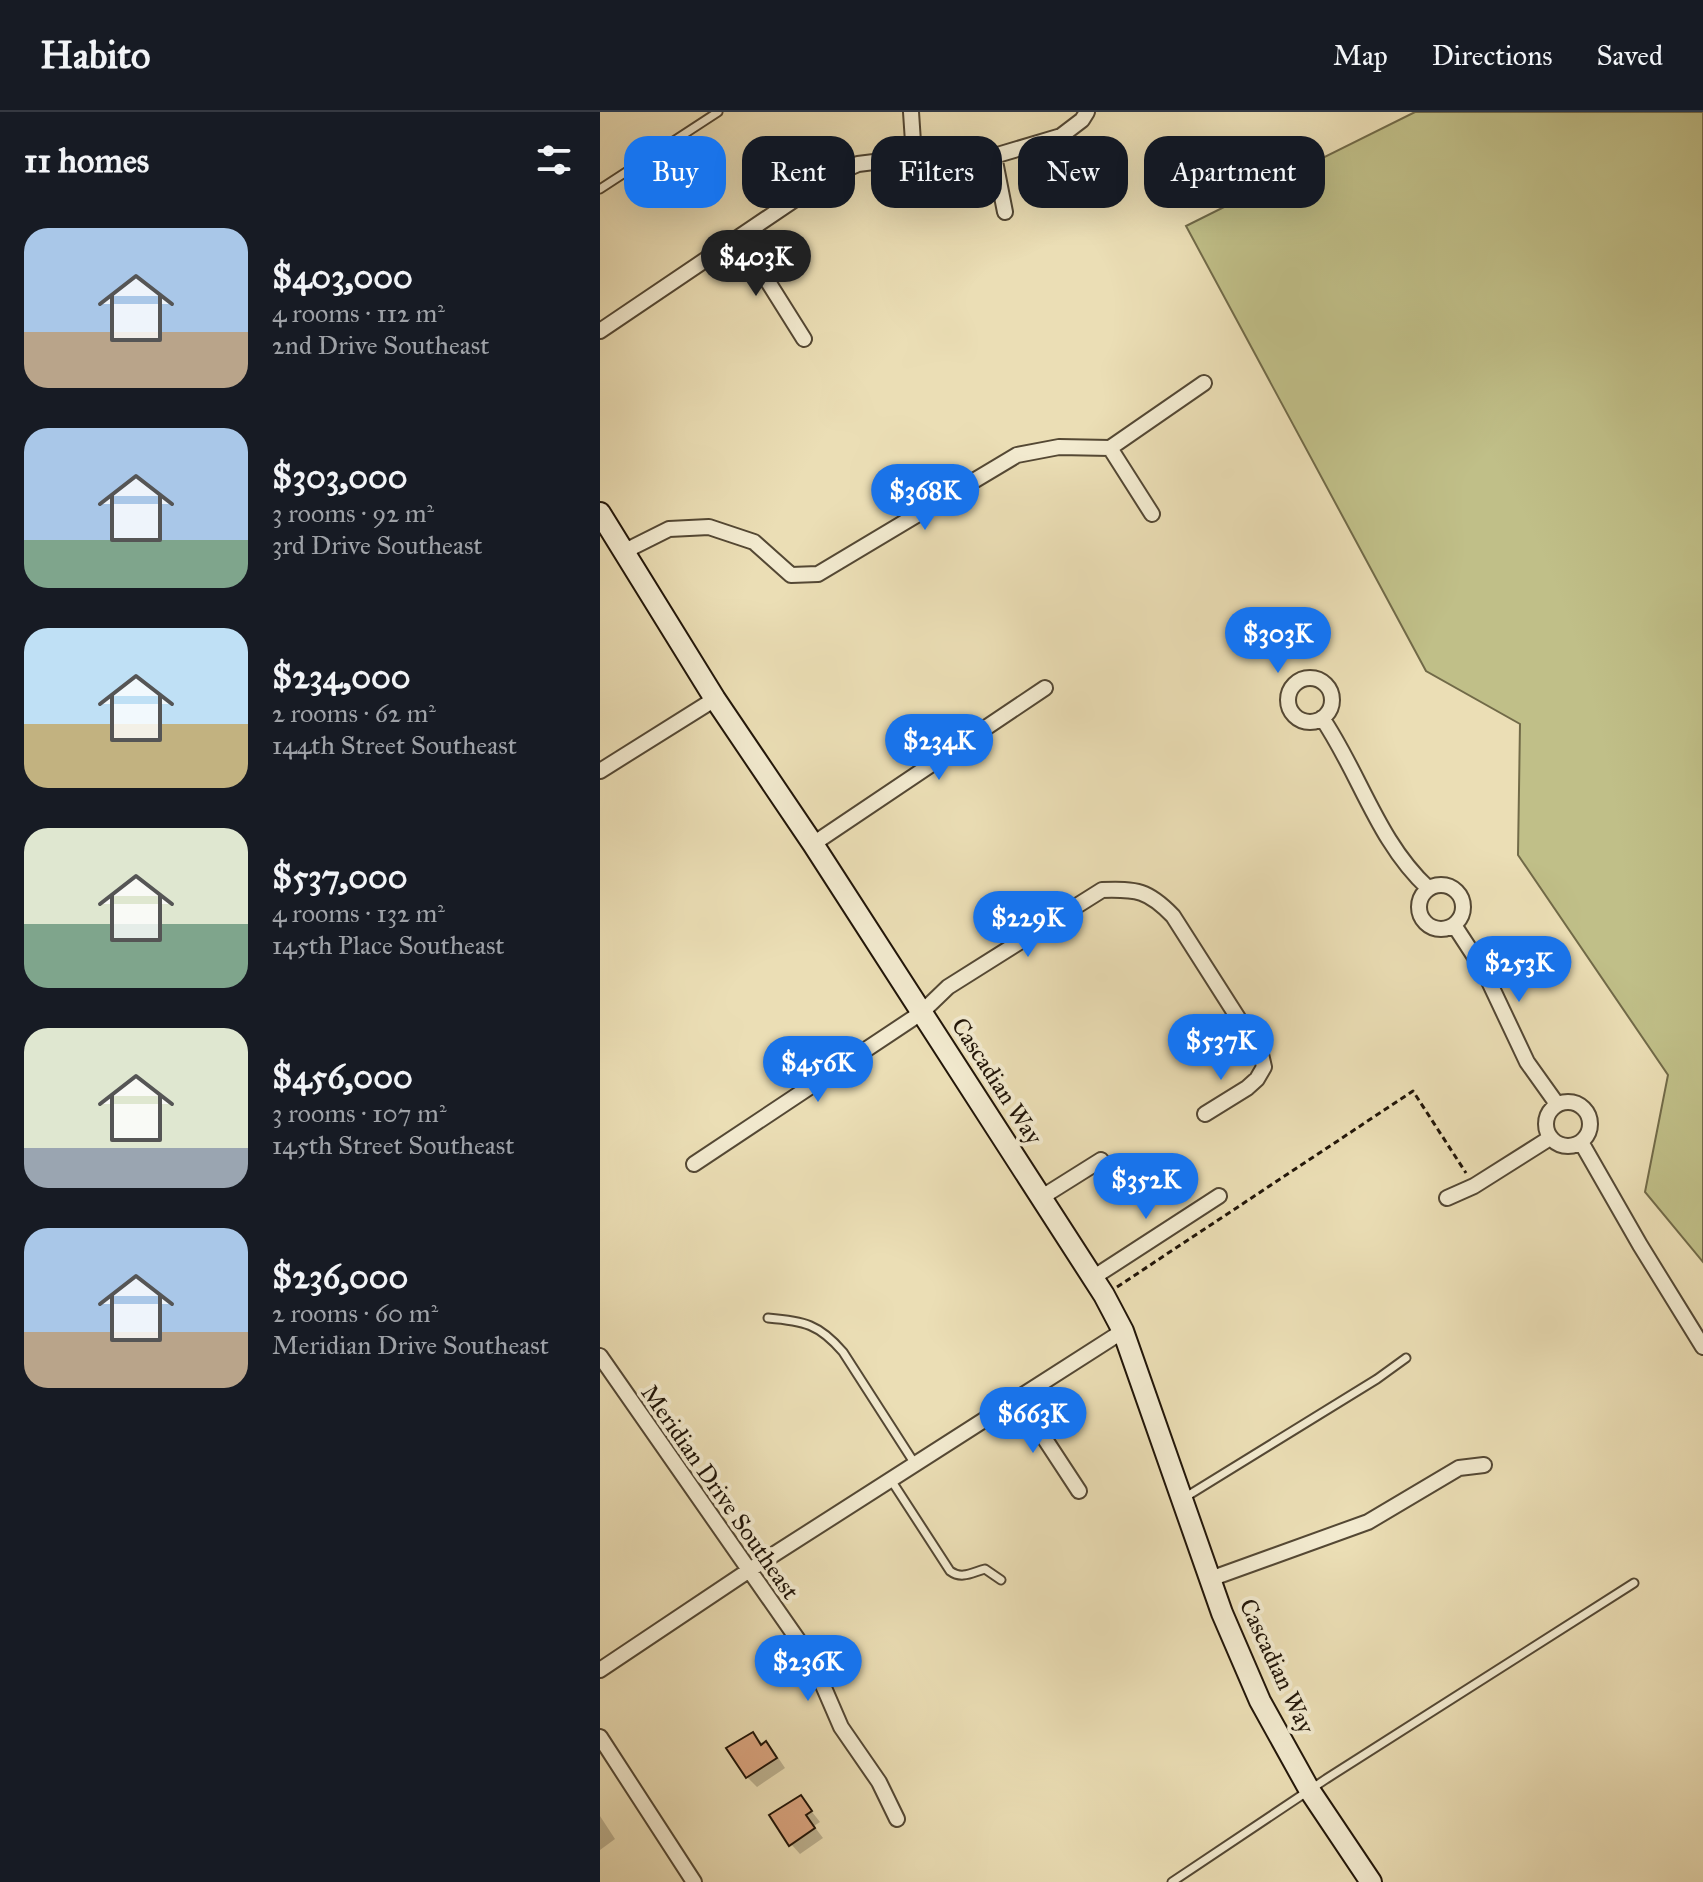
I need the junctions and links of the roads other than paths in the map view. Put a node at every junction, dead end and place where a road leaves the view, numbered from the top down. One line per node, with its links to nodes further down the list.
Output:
1 (718, 112): 7 (lane)
2 (911, 112): 4 (street)
3 (1087, 112): 5 (street)
4 (913, 136)
5 (1002, 154)
6 (871, 162): 10 (street)
7 (600, 189)
8 (1002, 197): 9 (street)
9 (1005, 212)
10 (740, 237): 11 (street); 12 (street)
11 (600, 331)
12 (804, 339)
13 (1204, 383): 14 (street)
14 (1110, 448): 16 (street); 17 (street)
15 (600, 513): 17 (street, Cascadian Way)
16 (1152, 514)
17 (625, 551): 19 (street, Cascadian Way)
18 (1045, 688): 22 (street)
19 (715, 699): 21 (street); 22 (street, Cascadian Way)
20 (1322, 718): 23 (street)
21 (600, 771)
22 (813, 844): 25 (street, Cascadian Way)
23 (1428, 888): 24 (street); 24 (street)
24 (1454, 925): 26 (street)
25 (921, 1013): 27 (street); 31 (street); 33 (street, Cascadian Way)
26 (1557, 1104): 28 (street); 29 (street)
27 (1205, 1114)
28 (1550, 1138): 29 (street); 34 (street)
29 (1581, 1142): 38 (street)
30 (1101, 1160): 33 (street)
31 (694, 1164)
32 (1219, 1196): 35 (street)
33 (1042, 1197): 35 (street, Cascadian Way)
34 (1447, 1198)
35 (1094, 1277): 37 (street, Cascadian Way)
36 (768, 1318): 42 (lane)
37 (1123, 1331): 41 (street); 46 (street, Cascadian Way)
38 (1703, 1347)
39 (600, 1356): 47 (street, Meridian Drive Southeast)
40 (1406, 1358): 46 (lane)
41 (1018, 1398): 42 (street); 45 (street)
42 (915, 1464): 44 (street)
43 (1484, 1465): 48 (street)
44 (891, 1480): 47 (street); 49 (lane)
45 (1079, 1491)
46 (1183, 1500): 48 (street, Cascadian Way)
47 (748, 1571): 51 (street); 54 (street, Meridian Drive Southeast)
48 (1210, 1579): 53 (street, Cascadian Way)
49 (1001, 1580)
50 (1634, 1583): 53 (lane)
51 (600, 1670)
52 (600, 1737): 55 (street)
53 (1310, 1791): 56 (lane); 57 (street, Cascadian Way)
54 (897, 1819)
55 (694, 1882)
56 (1172, 1882)
57 (1371, 1882)

